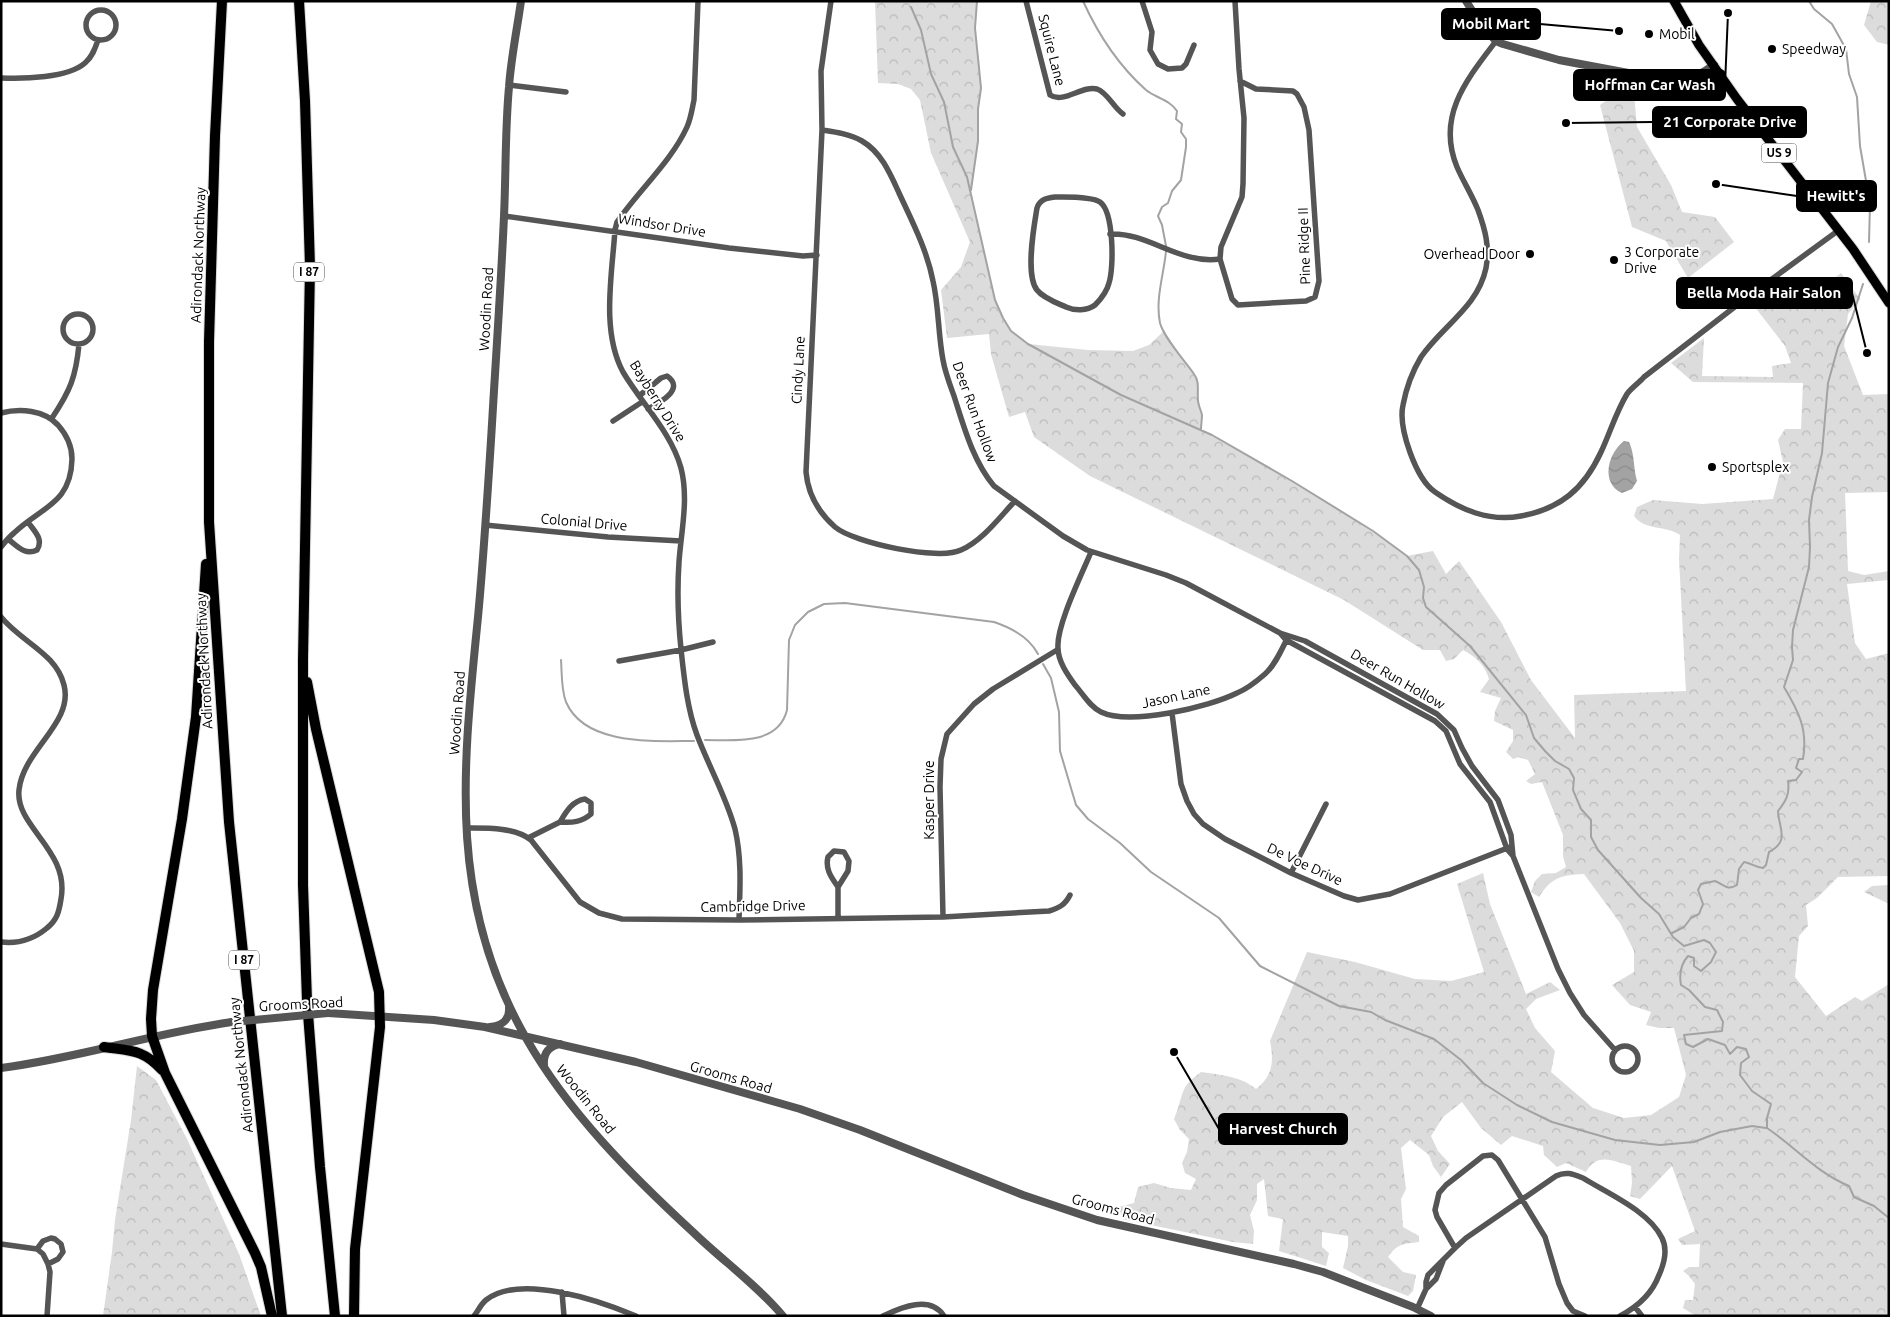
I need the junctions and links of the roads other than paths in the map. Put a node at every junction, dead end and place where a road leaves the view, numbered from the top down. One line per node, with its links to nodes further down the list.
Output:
1 (222, 1): 36 (highway, Adirondack Northway / I 87)
2 (299, 1): 47 (highway, I 87)
3 (521, 1): 17 (street, Woodin Road)
4 (698, 1): 22 (street, Bayberry Drive)
5 (831, 1): 20 (street, Cindy Lane)
6 (1026, 1): 19 (street, Squire Lane)
7 (1142, 1): 13 (street)
8 (1236, 1): 16 (street)
9 (1466, 1): 12 (street)
10 (1674, 1): 14 (main road, US 9)
11 (98, 40): 11 (street); 15 (street)
12 (1496, 41): 14 (street); 23 (street)
13 (1194, 45)
14 (1714, 65): 23 (main road, US 9)
15 (1, 78)
16 (1240, 81): 26 (street); 26 (street, Pine Ridge II)
17 (509, 85): 18 (street); 21 (street, Woodin Road)
18 (566, 92)
19 (1123, 114)
20 (822, 130): 25 (street, Cindy Lane); 34 (street, Deer Run Hollow)
21 (504, 216): 22 (street, Windsor Drive); 37 (street, Woodin Road)
22 (615, 230): 25 (street, Windsor Drive); 29 (street, Bayberry Drive)
23 (1839, 230): 27 (main road, US 9)
24 (1110, 234): 24 (street); 26 (street)
25 (817, 255): 34 (street, Cindy Lane)
26 (1220, 259)
27 (1889, 303)
28 (79, 344): 28 (street); 32 (street)
29 (641, 399): 30 (street, Bayberry Drive); 30 (street); 33 (street)
30 (648, 409): 39 (street, Bayberry Drive)
31 (1, 413): 32 (street)
32 (52, 418): 35 (street)
33 (613, 421)
34 (1015, 501): 41 (street, Deer Run Hollow)
35 (28, 522): 38 (street); 38 (street)
36 (209, 522): 72 (highway); 89 (highway, Adirondack Northway / I 87)
37 (485, 525): 39 (street, Colonial Drive); 58 (street, Woodin Road)
38 (8, 539): 40 (street)
39 (681, 542): 45 (street, Bayberry Drive)
40 (1, 547)
41 (1092, 552): 43 (street, Deer Run Hollow); 46 (street, Jason Lane)
42 (1, 617): 67 (street)
43 (1288, 637): 49 (street, Deer Run Hollow); 50 (street, Deer Run Hollow); 51 (street, Jason Lane)
44 (714, 642): 45 (street)
45 (681, 650): 48 (street); 66 (street, Bayberry Drive)
46 (1058, 650): 51 (street, Jason Lane); 65 (street, Kasper Drive)
47 (303, 660): 69 (highway); 90 (highway, I 87)
48 (619, 661)
49 (1364, 673): 50 (street); 52 (street, Deer Run Hollow)
50 (1360, 679): 53 (street, Deer Run Hollow)
51 (1172, 713): 61 (street, De Voe Drive)
52 (1446, 721): 53 (street); 54 (street, Deer Run Hollow)
53 (1441, 727): 55 (street, Deer Run Hollow)
54 (1486, 785): 55 (street); 60 (street, Deer Run Hollow)
55 (1480, 788): 60 (street, Deer Run Hollow)
56 (1326, 804): 61 (street)
57 (560, 822): 57 (street); 59 (street)
58 (466, 828): 59 (street); 68 (street, Woodin Road)
59 (528, 838): 66 (street, Cambridge Drive)
60 (1510, 847): 61 (street, De Voe Drive); 75 (street, Deer Run Hollow)
61 (1291, 873)
62 (838, 887): 62 (street); 64 (street)
63 (1070, 895): 65 (street, Cambridge Drive)
64 (838, 917): 65 (street, Cambridge Drive); 66 (street, Cambridge Drive)
65 (942, 917)
66 (739, 920)
67 (1, 942)
68 (508, 1004): 70 (street); 71 (street, Woodin Road)
69 (381, 1016): 70 (street, Grooms Road); 72 (street, Grooms Road, bridge); 91 (highway)
70 (485, 1027): 71 (street, Grooms Road)
71 (524, 1035): 73 (street, Grooms Road); 76 (street, Woodin Road)
72 (152, 1036): 74 (street, Grooms Road); 78 (highway)
73 (562, 1044): 76 (street); 86 (street, Grooms Road)
74 (104, 1047): 77 (street, Grooms Road); 78 (highway)
75 (1615, 1050): 75 (street, Deer Run Hollow)
76 (544, 1067): 95 (street, Woodin Road)
77 (1, 1068)
78 (165, 1073): 88 (highway)
79 (1523, 1199): 81 (street); 81 (street); 85 (street); 99 (street)
80 (1, 1244): 82 (street)
81 (1455, 1248): 86 (street)
82 (37, 1249): 83 (street); 83 (street)
83 (48, 1264): 87 (street)
84 (562, 1292): 92 (street); 93 (street); 94 (street)
85 (1636, 1307): 100 (street); 101 (street)
86 (1417, 1309): 98 (street, Grooms Road)
87 (47, 1316)
88 (272, 1316)
89 (282, 1316)
90 (335, 1316)
91 (354, 1316)
92 (474, 1316)
93 (564, 1316)
94 (636, 1316)
95 (784, 1316)
96 (884, 1316): 97 (street)
97 (944, 1316)
98 (1431, 1316)
99 (1586, 1316)
100 (1620, 1316)
101 (1642, 1316)

